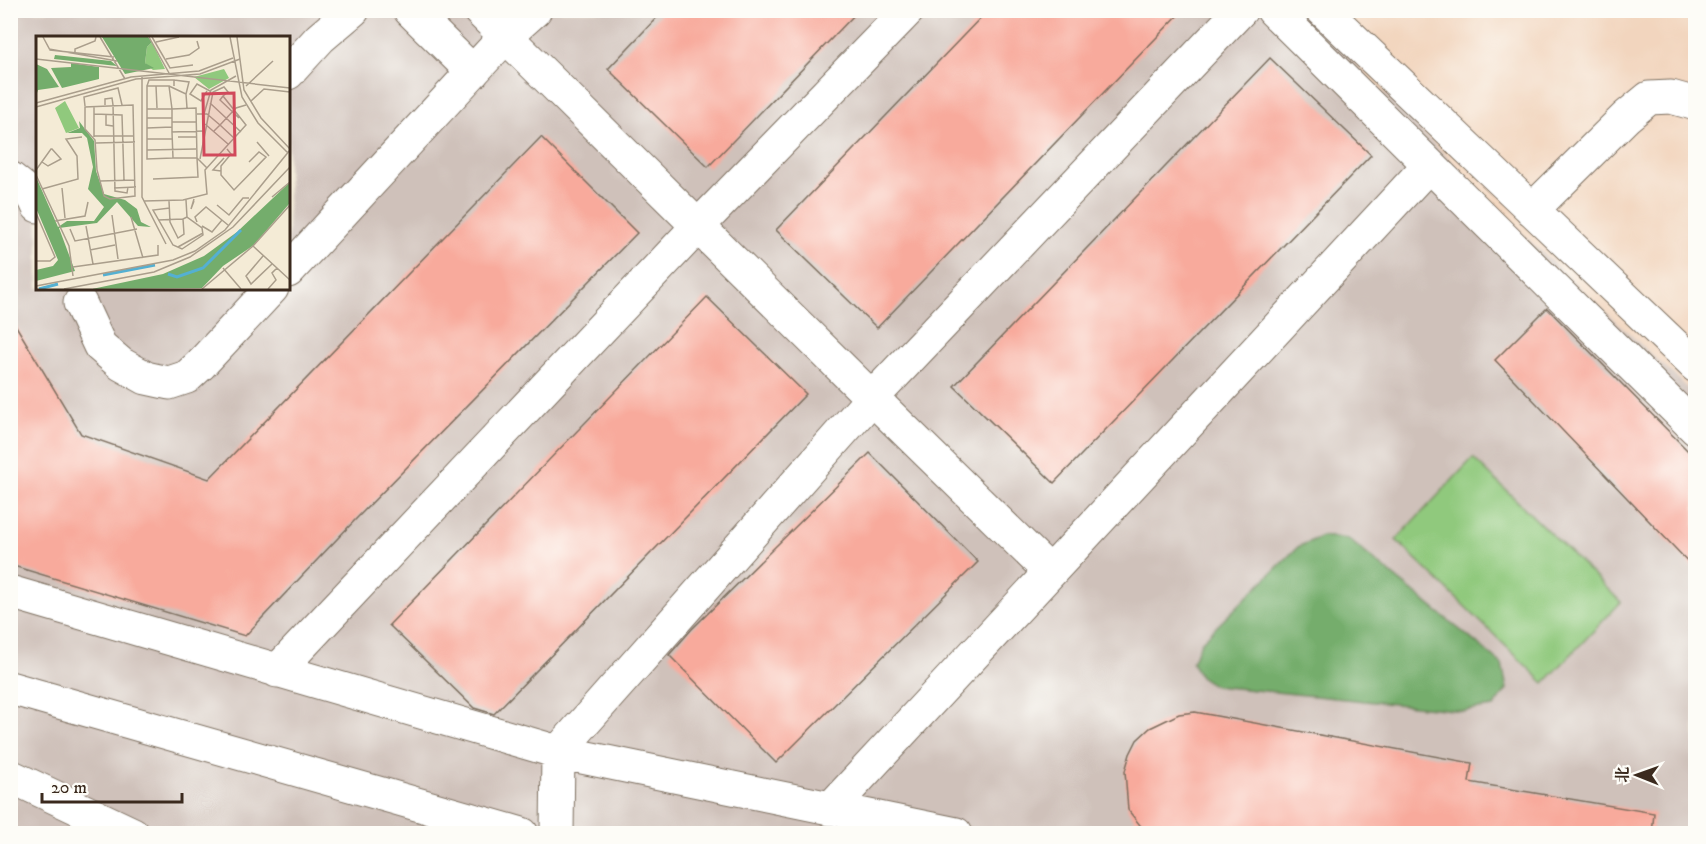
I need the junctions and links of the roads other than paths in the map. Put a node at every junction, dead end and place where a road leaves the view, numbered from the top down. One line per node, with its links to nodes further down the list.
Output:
1 (353, 10): 10 (lane)
2 (410, 10): 11 (lane)
3 (479, 10): 9 (lane)
4 (535, 10): 9 (lane)
5 (908, 10): 17 (lane)
6 (1241, 10): 22 (lane)
7 (1273, 10): 13 (lane)
8 (1323, 10): 16 (lane)
9 (506, 36): 11 (lane); 17 (lane)
10 (290, 71)
11 (473, 72): 18 (lane)
12 (1695, 104): 16 (lane)
13 (1429, 165): 23 (lane); 24 (lane)
14 (10, 178): 15 (lane)
15 (36, 201)
16 (1532, 210): 21 (lane)
17 (699, 225): 22 (lane); 26 (lane)
18 (290, 269)
19 (270, 290): 20 (lane)
20 (82, 293)
21 (1695, 366)
22 (872, 398): 24 (lane); 28 (lane)
23 (1695, 429)
24 (1050, 572): 30 (lane)
25 (10, 592): 26 (lane)
26 (277, 671): 28 (lane)
27 (10, 688): 32 (lane)
28 (558, 752): 30 (lane); 33 (lane)
29 (10, 776): 31 (lane)
30 (830, 809): 34 (lane)
31 (133, 834)
32 (522, 834)
33 (557, 834)
34 (956, 834)

